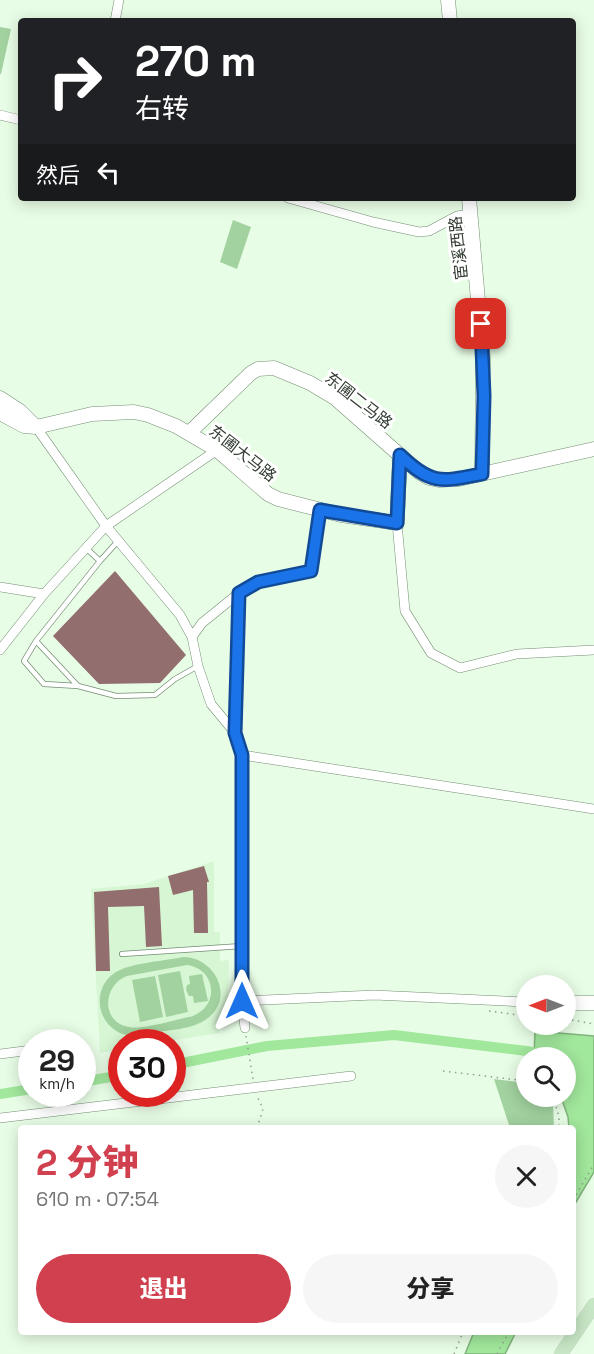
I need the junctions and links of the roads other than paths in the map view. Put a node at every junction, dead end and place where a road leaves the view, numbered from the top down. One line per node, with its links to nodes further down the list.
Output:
1 (119, 0): 3 (street)
2 (447, 0): 4 (street)
3 (116, 18)
4 (450, 18)
5 (0, 115): 6 (street)
6 (18, 119)
7 (299, 201): 9 (street)
8 (469, 201): 9 (street, 宦溪西路)
9 (471, 214): 17 (street, 宦溪西路)
10 (0, 398): 12 (street)
11 (0, 413): 12 (street)
12 (36, 427): 13 (street, 东圃大马路); 20 (street)
13 (189, 433): 15 (street, 东圃大马路); 16 (street, 东圃二马路)
14 (594, 449): 17 (street, 东圃二马路)
15 (217, 450): 18 (street, 东圃大马路); 20 (street)
16 (400, 455): 17 (street, 东圃二马路); 19 (street)
17 (482, 474)
18 (320, 510): 19 (street, 东圃大马路); 25 (street)
19 (397, 523): 30 (street)
20 (106, 526): 21 (street); 22 (street)
21 (118, 541): 23 (lane); 27 (street)
22 (86, 548): 23 (lane); 26 (street)
23 (100, 561): 28 (lane)
24 (0, 587): 26 (street)
25 (239, 593): 27 (street); 33 (street)
26 (44, 594): 29 (street)
27 (192, 637): 31 (street)
28 (36, 641): 32 (lane); 32 (lane)
29 (0, 650)
30 (594, 650)
31 (198, 666): 32 (lane); 33 (street)
32 (78, 686)
33 (235, 733): 34 (street)
34 (242, 755): 35 (street); 36 (street)
35 (594, 809)
36 (242, 946): 37 (lane); 38 (street)
37 (122, 954)
38 (242, 1001): 39 (street); 42 (street)
39 (516, 1002)
40 (576, 1003): 41 (street)
41 (594, 1003)
42 (245, 1028)
43 (18, 1052): 44 (street)
44 (0, 1054)
45 (351, 1076): 46 (street)
46 (0, 1118)
47 (594, 1305): 48 (main road)
48 (576, 1332)
49 (574, 1335): 50 (main road)
50 (561, 1354)

